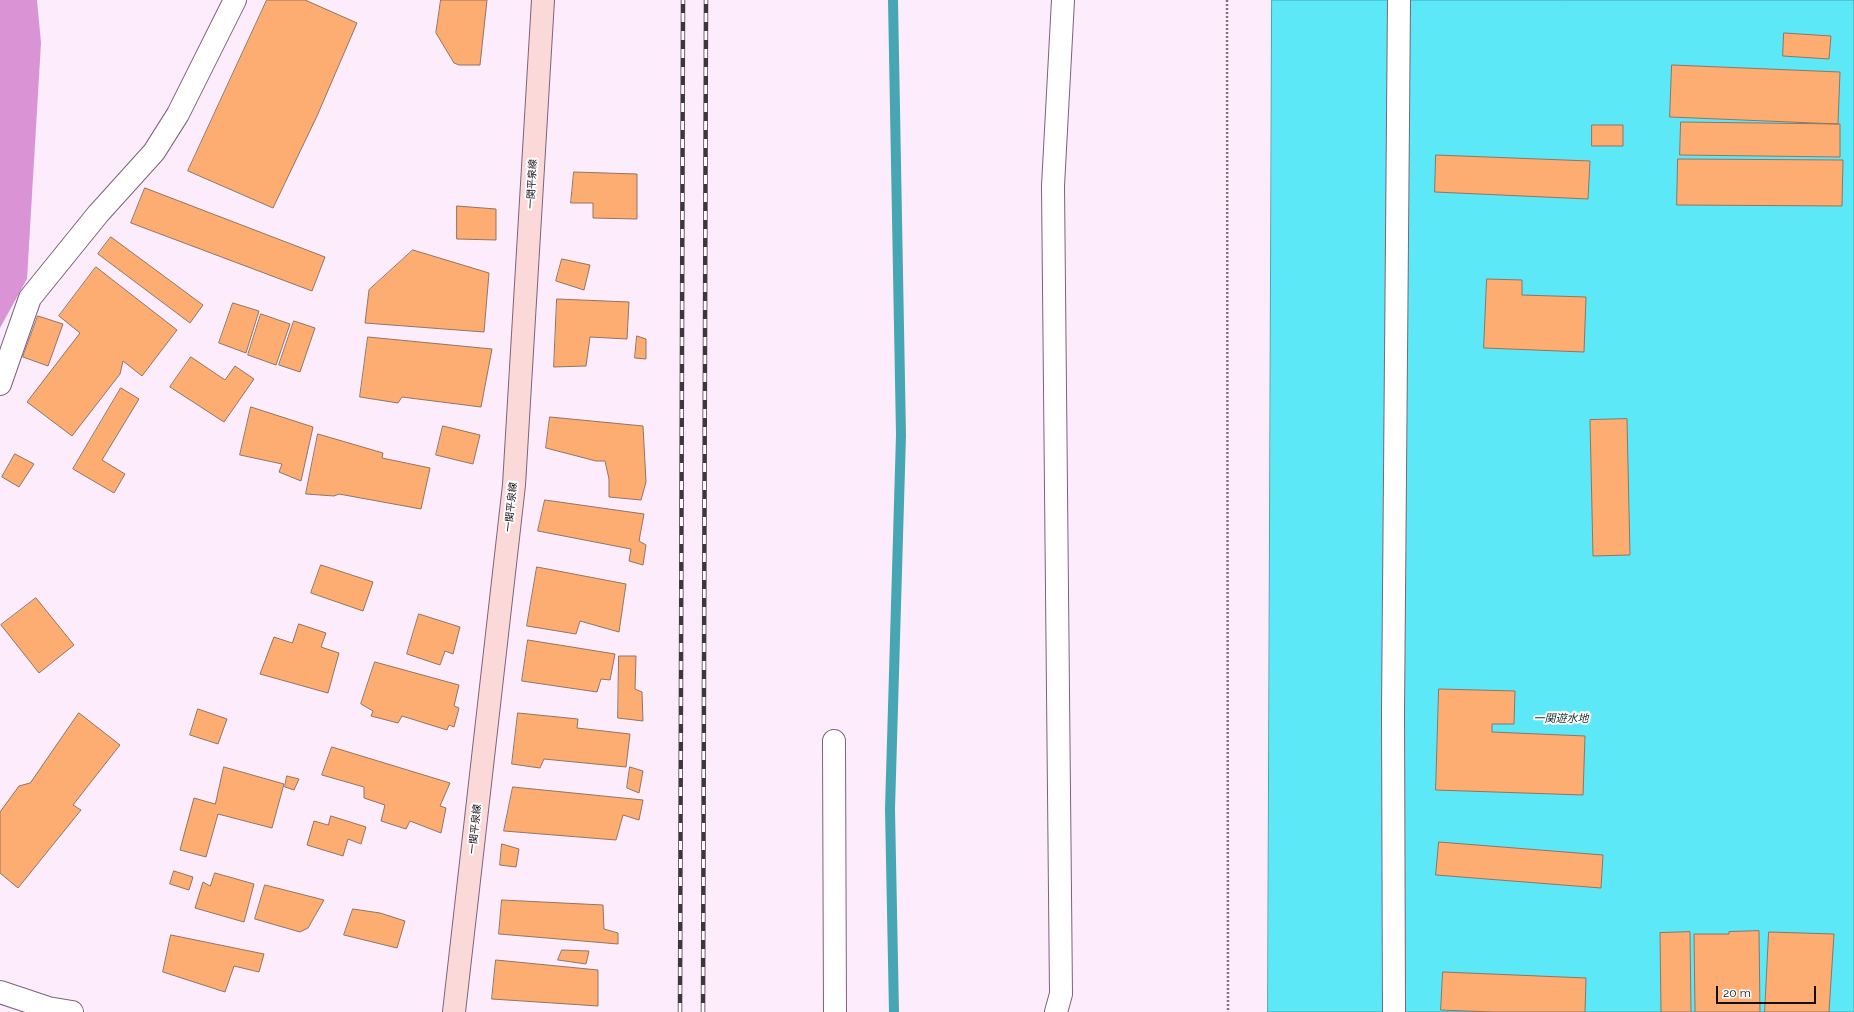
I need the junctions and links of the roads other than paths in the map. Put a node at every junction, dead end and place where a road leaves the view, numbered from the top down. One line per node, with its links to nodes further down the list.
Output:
1 (235, 0): 5 (street)
2 (543, 0): 9 (main road, 一関平泉線)
3 (1063, 0): 11 (street)
4 (1399, 0): 12 (street)
5 (0, 384)
6 (834, 741): 10 (street)
7 (0, 992): 8 (street)
8 (72, 1012)
9 (454, 1012)
10 (835, 1012)
11 (1056, 1012)
12 (1394, 1012)

